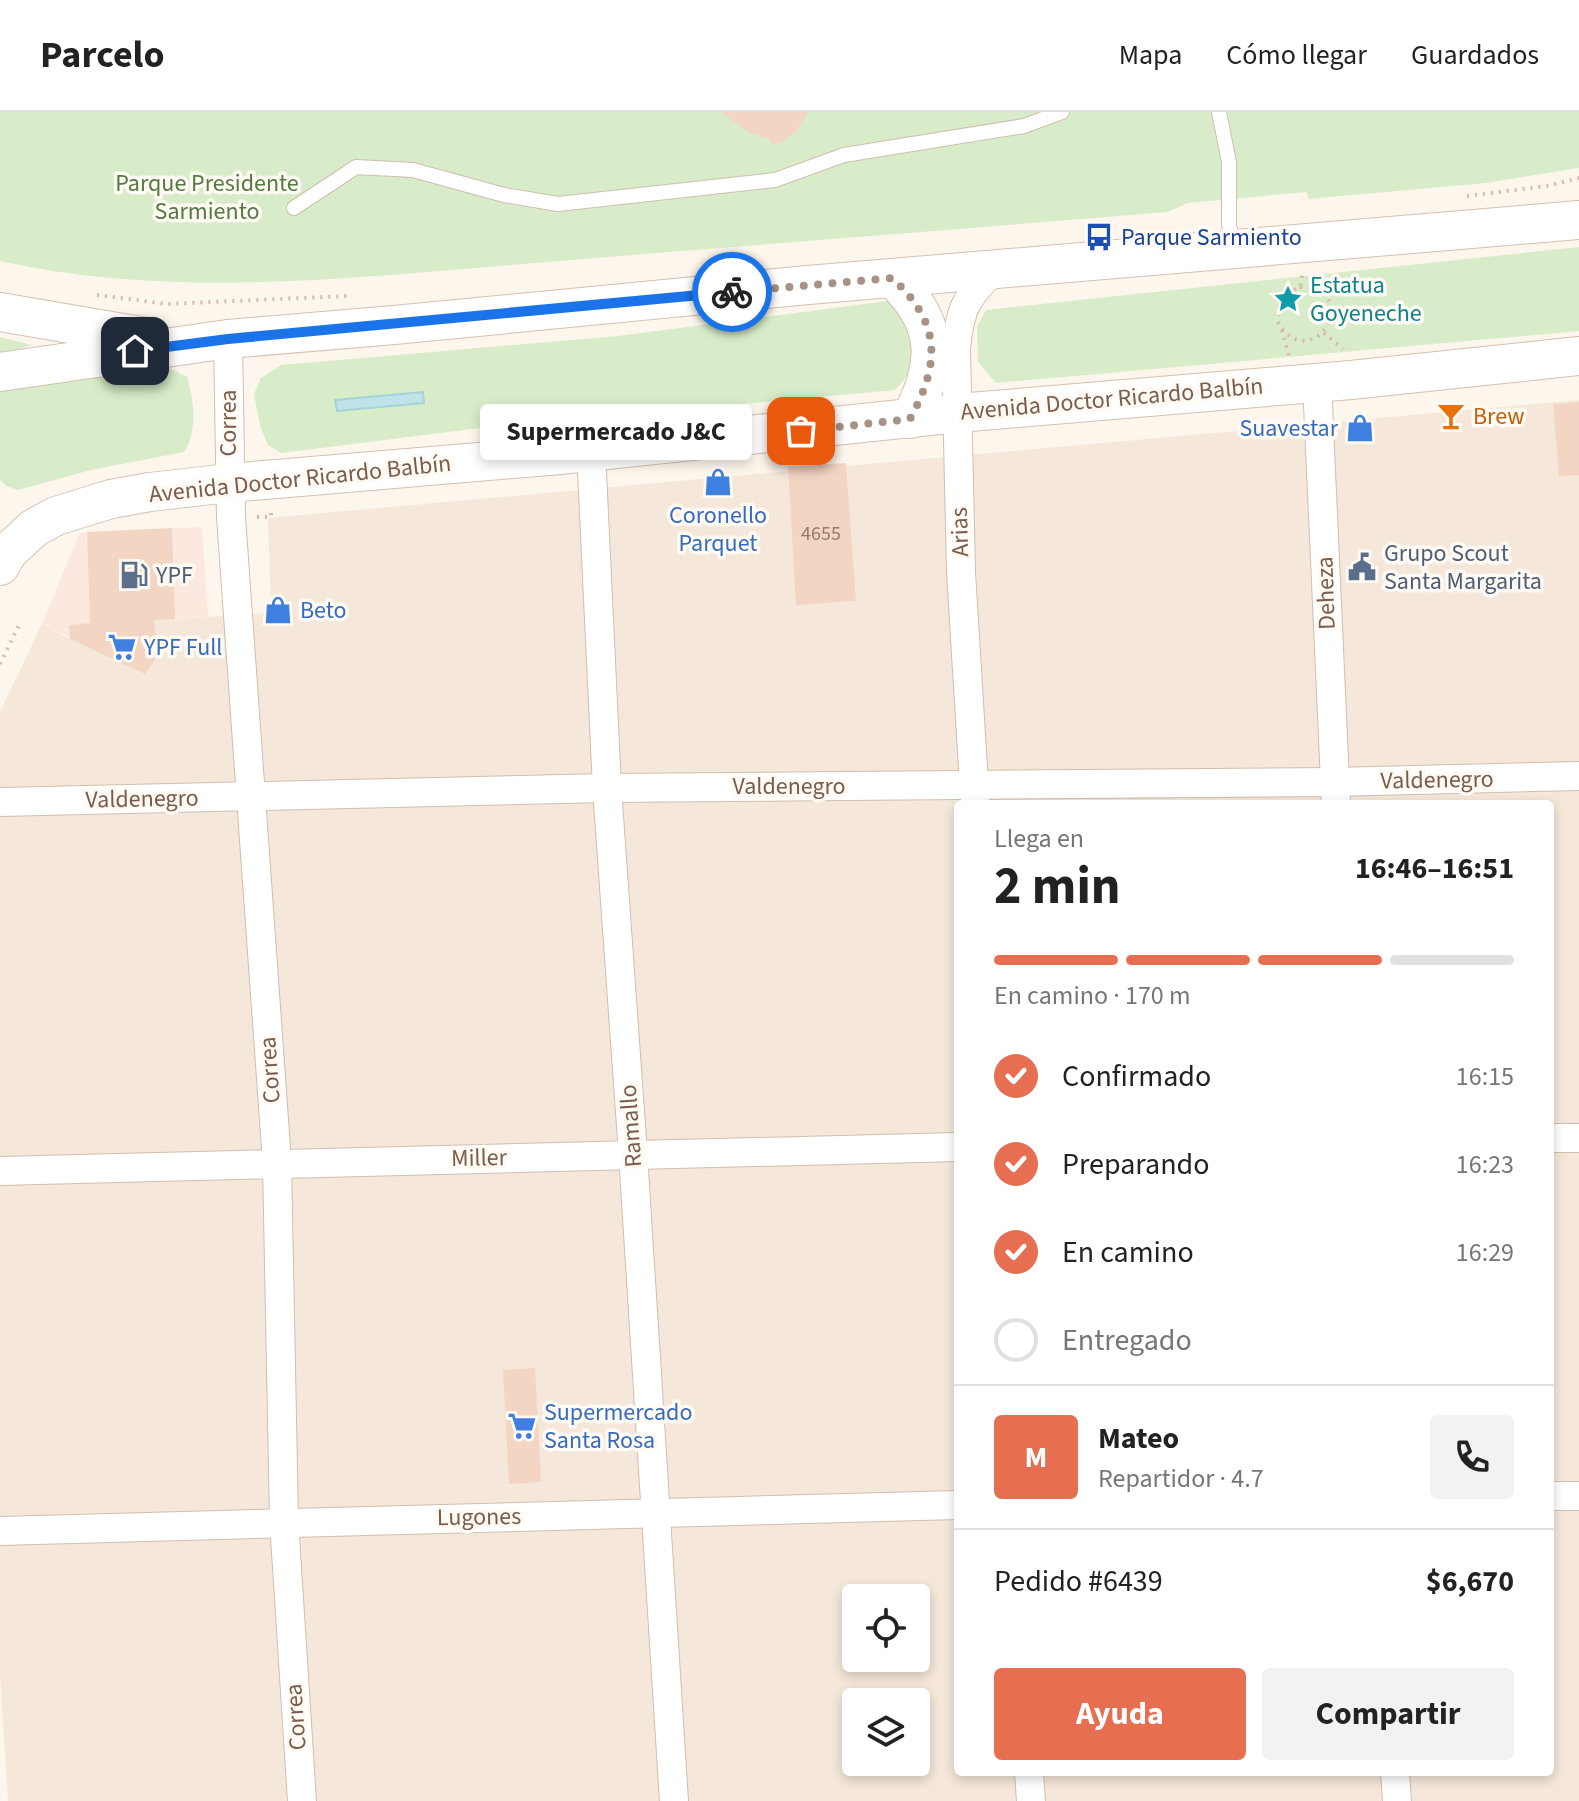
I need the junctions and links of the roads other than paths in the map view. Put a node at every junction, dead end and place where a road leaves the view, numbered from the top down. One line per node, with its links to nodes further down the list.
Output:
1 (1062, 112): 3 (lane)
2 (1219, 112): 5 (lane)
3 (294, 208)
4 (1579, 220): 5 (main road)
5 (1235, 249): 6 (main road)
6 (993, 271): 7 (main road); 14 (street, Arias)
7 (892, 278): 9 (main road); 15 (main road)
8 (0, 312): 10 (main road)
9 (228, 339): 10 (main road); 17 (street, Correa)
10 (187, 343): 12 (main road)
11 (1579, 356): 13 (main road, Avenida Doctor Ricardo Balbín)
12 (0, 372)
13 (1317, 382): 14 (main road, Avenida Doctor Ricardo Balbín); 21 (street, Deheza)
14 (958, 413): 15 (main road, Avenida Doctor Ricardo Balbín); 22 (street, Arias)
15 (910, 419): 16 (main road, Avenida Doctor Ricardo Balbín)
16 (591, 451): 17 (main road, Avenida Doctor Ricardo Balbín); 20 (street, Ramallo)
17 (229, 483): 18 (main road, Avenida Doctor Ricardo Balbín); 23 (street, Correa)
18 (3, 551)
19 (1579, 776): 21 (street, Valdenegro)
20 (607, 788): 22 (street, Valdenegro); 23 (street, Valdenegro); 28 (street, Ramallo)
21 (1335, 793): 22 (street, Valdenegro)
22 (975, 795)
23 (252, 798): 24 (street, Valdenegro); 29 (street, Correa)
24 (0, 802)
25 (1554, 1138): 26 (street)
26 (1579, 1138)
27 (954, 1147): 28 (street, Miller)
28 (633, 1154): 29 (street, Miller); 34 (street, Ramallo)
29 (277, 1162): 30 (street, Miller); 35 (street, Correa)
30 (0, 1171)
31 (1554, 1496): 32 (street)
32 (1579, 1496)
33 (954, 1505): 34 (street, Lugones)
34 (655, 1513): 35 (street, Lugones); 40 (street, Ramallo)
35 (284, 1521): 36 (street, Lugones); 39 (street, Correa)
36 (0, 1531)
37 (1029, 1776): 41 (street)
38 (1395, 1776): 42 (street)
39 (302, 1801)
40 (674, 1801)
41 (1031, 1801)
42 (1397, 1801)

